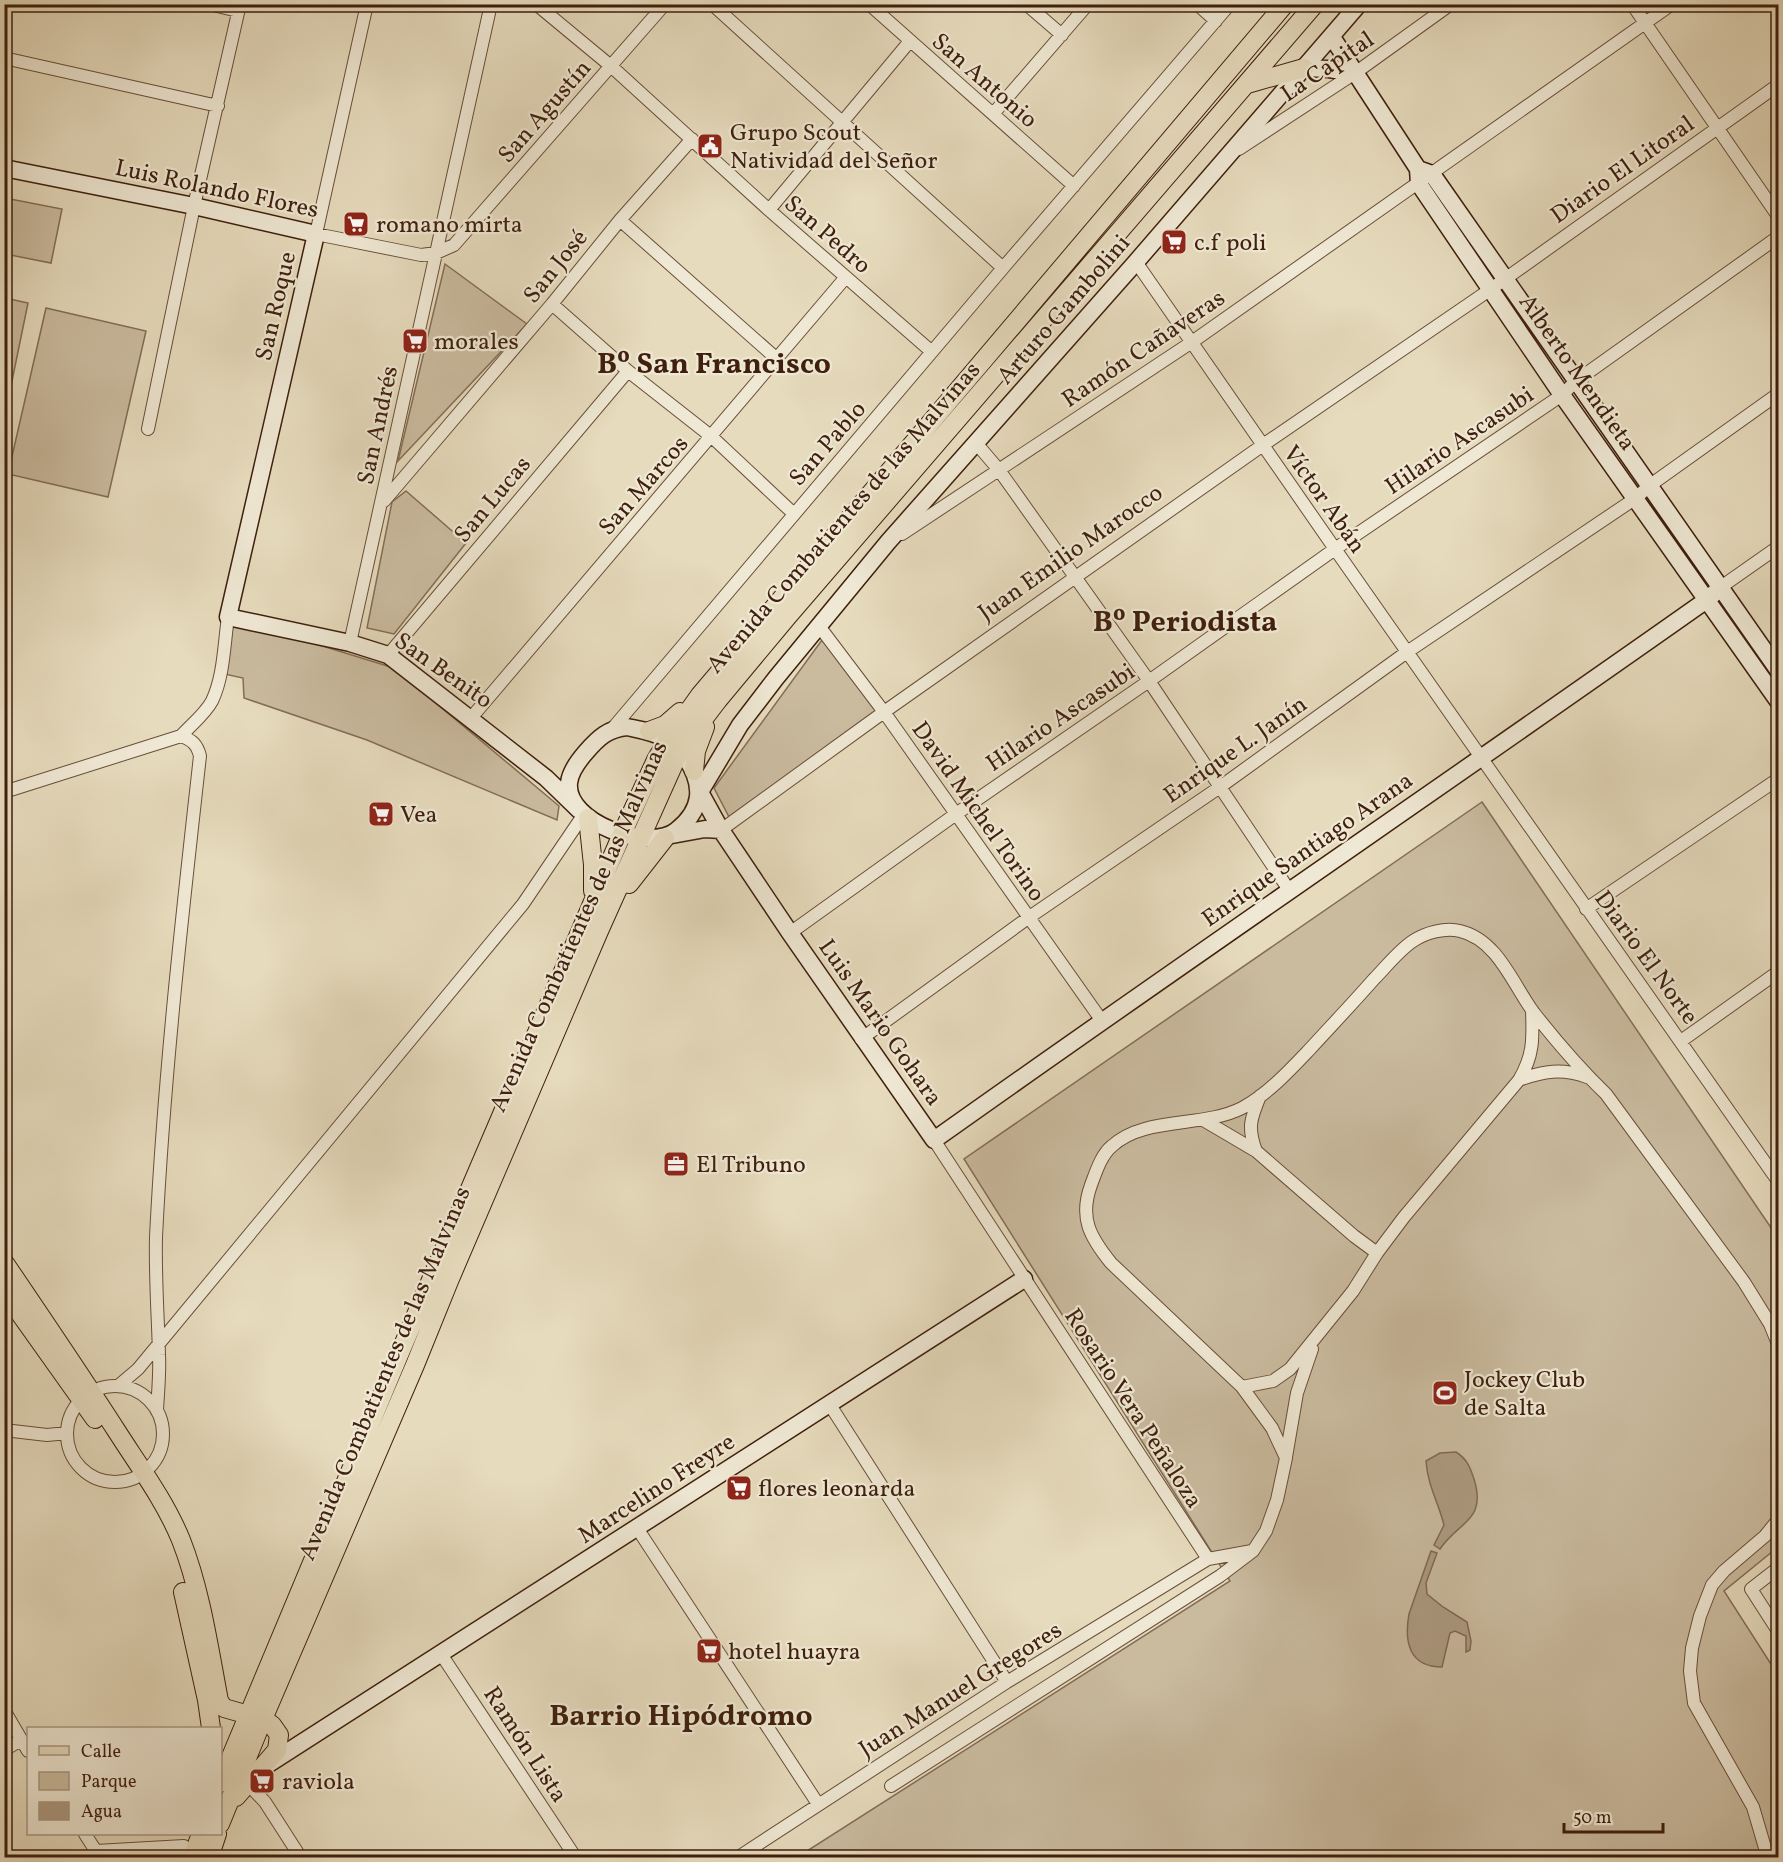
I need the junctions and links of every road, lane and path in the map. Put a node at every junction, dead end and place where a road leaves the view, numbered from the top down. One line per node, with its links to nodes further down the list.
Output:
1 (209, 4): 18 (street)
2 (367, 4): 43 (street, San Roque)
3 (491, 4): 46 (street, San Andrés)
4 (536, 4): 25 (street, San Pedro)
5 (665, 4): 25 (street, San Agustín)
6 (712, 4): 32 (street)
7 (869, 4): 23 (street, San Antonio)
8 (1026, 4): 21 (street)
9 (1088, 4): 21 (street)
10 (1197, 4): 19 (street)
11 (1230, 4): 19 (street, San Pablo)
12 (1285, 4): 81 (main road, Avenida Combatientes de las Malvinas)
13 (1315, 4): 28 (main road, Avenida Combatientes de las Malvinas)
14 (1359, 4): 22 (street, Arturo Gambolini)
15 (1451, 4): 27 (street, La Capital)
16 (1632, 4): 20 (street)
17 (1672, 4): 20 (street, Ramón Cañaveras)
18 (239, 8): 30 (street)
19 (1216, 21): 38 (street, San Pablo)
20 (1645, 24): 33 (street); 37 (street, Ramón Cañaveras)
21 (1062, 35): 31 (street)
22 (1332, 37): 26 (street, Arturo Gambolini); 27 (street, Alberto Mendieta)
23 (910, 41): 31 (street, San Antonio); 32 (street)
24 (4, 58): 30 (street)
25 (612, 67): 34 (street, San Pedro); 45 (street, San Agustín)
26 (1304, 68): 27 (street); 28 (main road); 35 (street, Arturo Gambolini)
27 (1355, 74): 35 (street, La Capital); 37 (street, Alberto Mendieta)
28 (1247, 84): 82 (main road, Avenida Combatientes de las Malvinas)
29 (1779, 85): 33 (street, Diario El Litoral)
30 (218, 106): 39 (street)
31 (993, 114): 38 (street, San Antonio)
32 (842, 122): 40 (street); 48 (street)
33 (1718, 128): 41 (street); 50 (street, Diario El Litoral)
34 (692, 139): 40 (street, San Pedro); 42 (street, San José)
35 (1223, 160): 47 (street, Arturo Gambolini)
36 (4, 168): 39 (street, Luis Rolando Flores)
37 (1423, 176): 50 (street, Alberto Mendieta); 51 (street, Alberto Mendieta); 53 (street, Ramón Cañaveras)
38 (1074, 186): 48 (street, San Pablo)
39 (194, 206): 43 (street, Luis Rolando Flores); 60 (street)
40 (769, 210): 49 (street, San Pedro)
41 (1779, 216)
42 (620, 220): 52 (street, San José); 55 (street)
43 (316, 234): 46 (street, Luis Rolando Flores); 74 (street, San Roque)
44 (1779, 237): 57 (street, Hilario Ascasubi)
45 (454, 245): 46 (street, Luis Rolando Flores)
46 (436, 253): 66 (street, San Andrés)
47 (1136, 262): 53 (street, Víctor Abán); 62 (street, Arturo Gambolini)
48 (1003, 268): 54 (street, San Pablo)
49 (846, 277): 54 (street, San Pedro); 55 (street, San Marcos)
50 (1504, 278): 51 (street, Diario El Litoral); 57 (street, Alberto Mendieta)
51 (1491, 289): 59 (street, Alberto Mendieta); 63 (street, Juan Emilio Marocco)
52 (552, 304): 56 (street); 66 (street, San José)
53 (1192, 342): 63 (street, Víctor Abán); 64 (street, Ramón Cañaveras)
54 (932, 352): 67 (street, San Pablo)
55 (777, 359): 61 (street, San Marcos)
56 (628, 371): 61 (street); 78 (street, San Lucas)
57 (1576, 381): 59 (street, Hilario Ascasubi); 65 (street, Alberto Mendieta)
58 (1779, 394): 65 (street, Enrique L. Janín)
59 (1562, 395): 65 (street, Alberto Mendieta); 70 (street, Hilario Ascasubi)
60 (148, 429)
61 (712, 437): 67 (street); 85 (street, San Marcos)
62 (976, 443): 64 (street); 68 (street, Arturo Gambolini)
63 (1263, 445): 70 (street, Víctor Abán); 71 (street, Juan Emilio Marocco)
64 (999, 470): 68 (street, Ramón Cañaveras); 71 (street)
65 (1642, 492): 72 (street, Alberto Mendieta); 73 (street, Alberto Mendieta); 77 (street, Enrique L. Janín)
66 (382, 503): 76 (street, San Andrés)
67 (794, 514): 86 (street, San Pablo)
68 (888, 542): 75 (street, Arturo Gambolini)
69 (1779, 546): 72 (street)
70 (1335, 549): 77 (street, Víctor Abán); 80 (street, Hilario Ascasubi)
71 (1076, 578): 80 (street); 84 (street, Juan Emilio Marocco)
72 (1721, 587): 73 (street, Enrique Santiago Arana); 79 (street, Alberto Mendieta)
73 (1708, 599): 83 (street, Alberto Mendieta); 90 (street, Enrique Santiago Arana)
74 (228, 617): 76 (street, San Benito); 88 (street)
75 (819, 626): 84 (street, David Michel Torino); 97 (street, Arturo Gambolini)
76 (350, 643): 78 (street, San Benito)
77 (1407, 652): 90 (street, Víctor Abán); 95 (street, Enrique L. Janín)
78 (388, 655): 85 (street, San Benito)
79 (1779, 670)
80 (1149, 681): 95 (street); 99 (street, Hilario Ascasubi)
81 (700, 695): 87 (main road); 89 (main road, Avenida Combatientes de las Malvinas)
82 (718, 700): 89 (main road, Avenida Combatientes de las Malvinas); 91 (main road)
83 (1779, 701)
84 (884, 712): 99 (street, David Michel Torino); 100 (street, Juan Emilio Marocco)
85 (471, 718): 93 (street, San Benito)
86 (613, 728): 87 (street); 92 (street)
87 (649, 731): 89 (street)
88 (181, 736): 96 (street); 128 (street)
89 (674, 745): 91 (street, Luis Mario Gohara); 101 (main road, Avenida Combatientes de las Malvinas); 103 (main road, Avenida Combatientes de las Malvinas)
90 (1483, 758): 104 (street, Enrique Santiago Arana); 106 (street, Diario El Norte)
91 (694, 771): 97 (street, Luis Mario Gohara)
92 (571, 773): 93 (street); 98 (street)
93 (546, 778): 98 (street, San Benito)
94 (1779, 780): 106 (street)
95 (1220, 787): 104 (street); 107 (street, Enrique L. Janín)
96 (4, 792)
97 (700, 792): 100 (street, Luis Mario Gohara); 102 (street, Arturo Gambolini)
98 (584, 814): 101 (street, San Benito); 105 (main road); 128 (street)
99 (956, 814): 107 (street, David Michel Torino); 109 (street, Hilario Ascasubi)
100 (721, 830): 102 (street); 109 (street, Luis Mario Gohara)
101 (622, 834): 103 (street, San Benito); 105 (main road, Avenida Combatientes de las Malvinas)
102 (669, 836): 103 (street, San Benito); 108 (main road)
103 (641, 837): 108 (main road, Avenida Combatientes de las Malvinas)
104 (1289, 890): 112 (street, Enrique Santiago Arana)
105 (592, 901): 147 (main road, Avenida Combatientes de las Malvinas)
106 (1586, 909): 114 (street, Diario El Norte)
107 (1028, 918): 112 (street, David Michel Torino); 113 (street, Enrique L. Janín)
108 (599, 931): 147 (main road, Avenida Combatientes de las Malvinas)
109 (790, 933): 113 (street, Luis Mario Gohara)
110 (1779, 972): 114 (street)
111 (1532, 1010): 115 (street); 116 (street); 117 (street)
112 (1102, 1021): 119 (street, Enrique Santiago Arana)
113 (861, 1039): 119 (street, Luis Mario Gohara)
114 (1681, 1041): 121 (street, Diario El Norte)
115 (1590, 1078): 116 (street); 127 (street)
116 (1519, 1080): 122 (street)
117 (1260, 1096): 118 (street); 120 (street)
118 (1205, 1120): 120 (street); 130 (street)
119 (934, 1140): 124 (street, Luis Mario Gohara)
120 (1256, 1151): 122 (street)
121 (1776, 1173)
122 (1377, 1253): 126 (street)
123 (4, 1262): 131 (main road)
124 (1024, 1279): 132 (street, Marcelino Freyre); 141 (street, Rosario Vera Peñaloza)
125 (4, 1291): 131 (main road)
126 (1316, 1338): 130 (street); 136 (street)
127 (1779, 1344)
128 (158, 1345): 129 (street); 133 (street)
129 (118, 1386): 131 (street); 133 (street)
130 (1242, 1387): 136 (street)
131 (86, 1395): 135 (street); 137 (main road)
132 (830, 1405): 139 (street, Marcelino Freyre); 145 (street)
133 (157, 1410): 137 (street)
134 (4, 1430): 135 (street)
135 (67, 1433): 137 (street)
136 (1286, 1458): 140 (street)
137 (139, 1475): 147 (main road); 148 (main road)
138 (1779, 1520): 170 (street)
139 (637, 1528): 144 (street, Marcelino Freyre); 158 (street)
140 (1253, 1551): 141 (street); 157 (street)
141 (1208, 1559): 145 (street, Juan Manuel Gregores)
142 (1779, 1568): 143 (street)
143 (1779, 1631)
144 (441, 1654): 150 (street, Marcelino Freyre); 168 (street, Ramón Lista)
145 (1007, 1682): 158 (street, Juan Manuel Gregores)
146 (4, 1710): 151 (street)
147 (261, 1720): 149 (main road); 150 (street); 154 (main road); 155 (main road, Avenida Combatientes de las Malvinas); 159 (main road, Avenida Combatientes de las Malvinas)
148 (210, 1727)
149 (222, 1727)
150 (313, 1736): 154 (street, Marcelino Freyre)
151 (21, 1740): 152 (street); 153 (street)
152 (27, 1749)
153 (4, 1750)
154 (264, 1767): 156 (main road)
155 (222, 1780)
156 (247, 1783): 159 (main road); 167 (street)
157 (891, 1786)
158 (818, 1804): 169 (street, Juan Manuel Gregores)
159 (223, 1817)
160 (86, 1835): 164 (street)
161 (198, 1835): 163 (main road)
162 (216, 1835): 166 (main road)
163 (188, 1852): 164 (street); 165 (street)
164 (98, 1854)
165 (176, 1857)
166 (209, 1857)
167 (301, 1857)
168 (576, 1857)
169 (737, 1857)
170 (1768, 1857)

